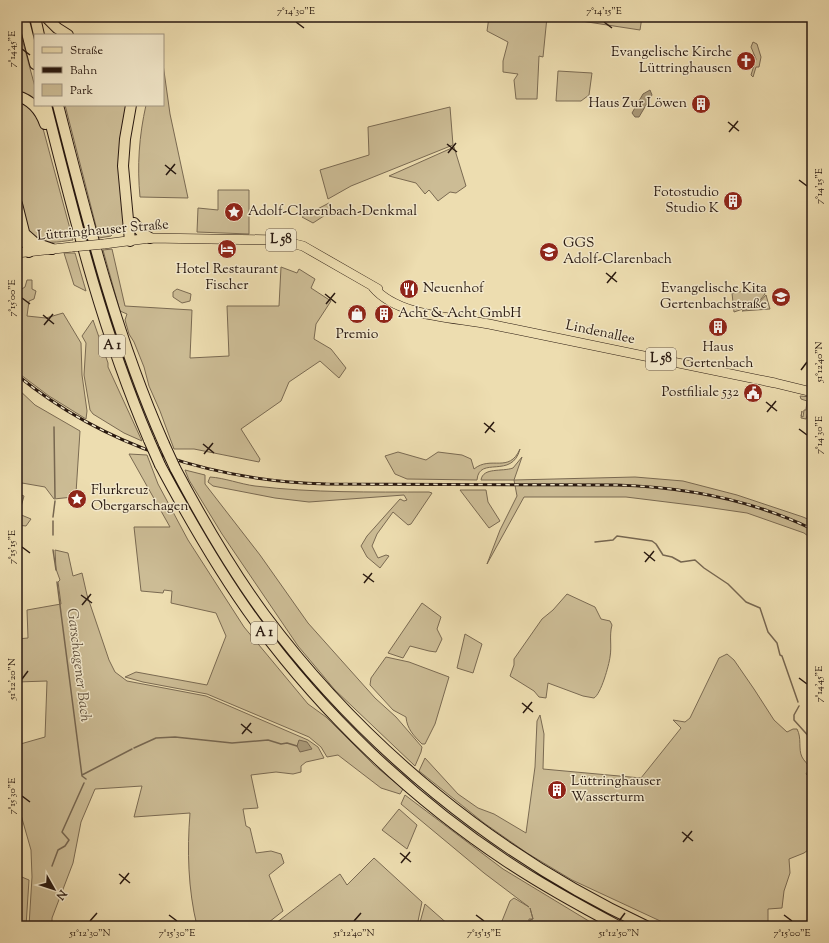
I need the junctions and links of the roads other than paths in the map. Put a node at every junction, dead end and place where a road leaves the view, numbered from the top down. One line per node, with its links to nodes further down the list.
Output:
1 (17, 17): 7 (highway)
2 (23, 17): 8 (highway)
3 (35, 17): 5 (highway)
4 (46, 17): 6 (highway)
5 (40, 34)
6 (66, 34)
7 (17, 36)
8 (34, 60)
9 (17, 96): 16 (highway)
10 (46, 106): 16 (highway, A 1)
11 (58, 106): 15 (highway, A 1)
12 (63, 106): 15 (highway)
13 (131, 106): 22 (highway)
14 (137, 106): 19 (highway)
15 (62, 122): 29 (highway, A 1, bridge)
16 (58, 151): 28 (highway, A 1, bridge)
17 (17, 204): 20 (highway)
18 (17, 223): 20 (highway)
19 (134, 223): 21 (highway); 22 (highway)
20 (23, 235): 23 (highway); 24 (highway)
21 (150, 238): 22 (main road, Lüttringhauser Straße / L 58); 25 (main road, Lüttringhauser Straße / L 58)
22 (133, 240): 23 (main road, Lüttringhauser Straße / L 58, bridge)
23 (52, 249): 24 (main road, Lüttringhauser Straße / L 58)
24 (22, 251)
25 (432, 312): 26 (main road, Lindenallee / L 58)
26 (809, 390)
27 (812, 920): 30 (main road)
28 (618, 926)
29 (646, 926)
30 (810, 926)

